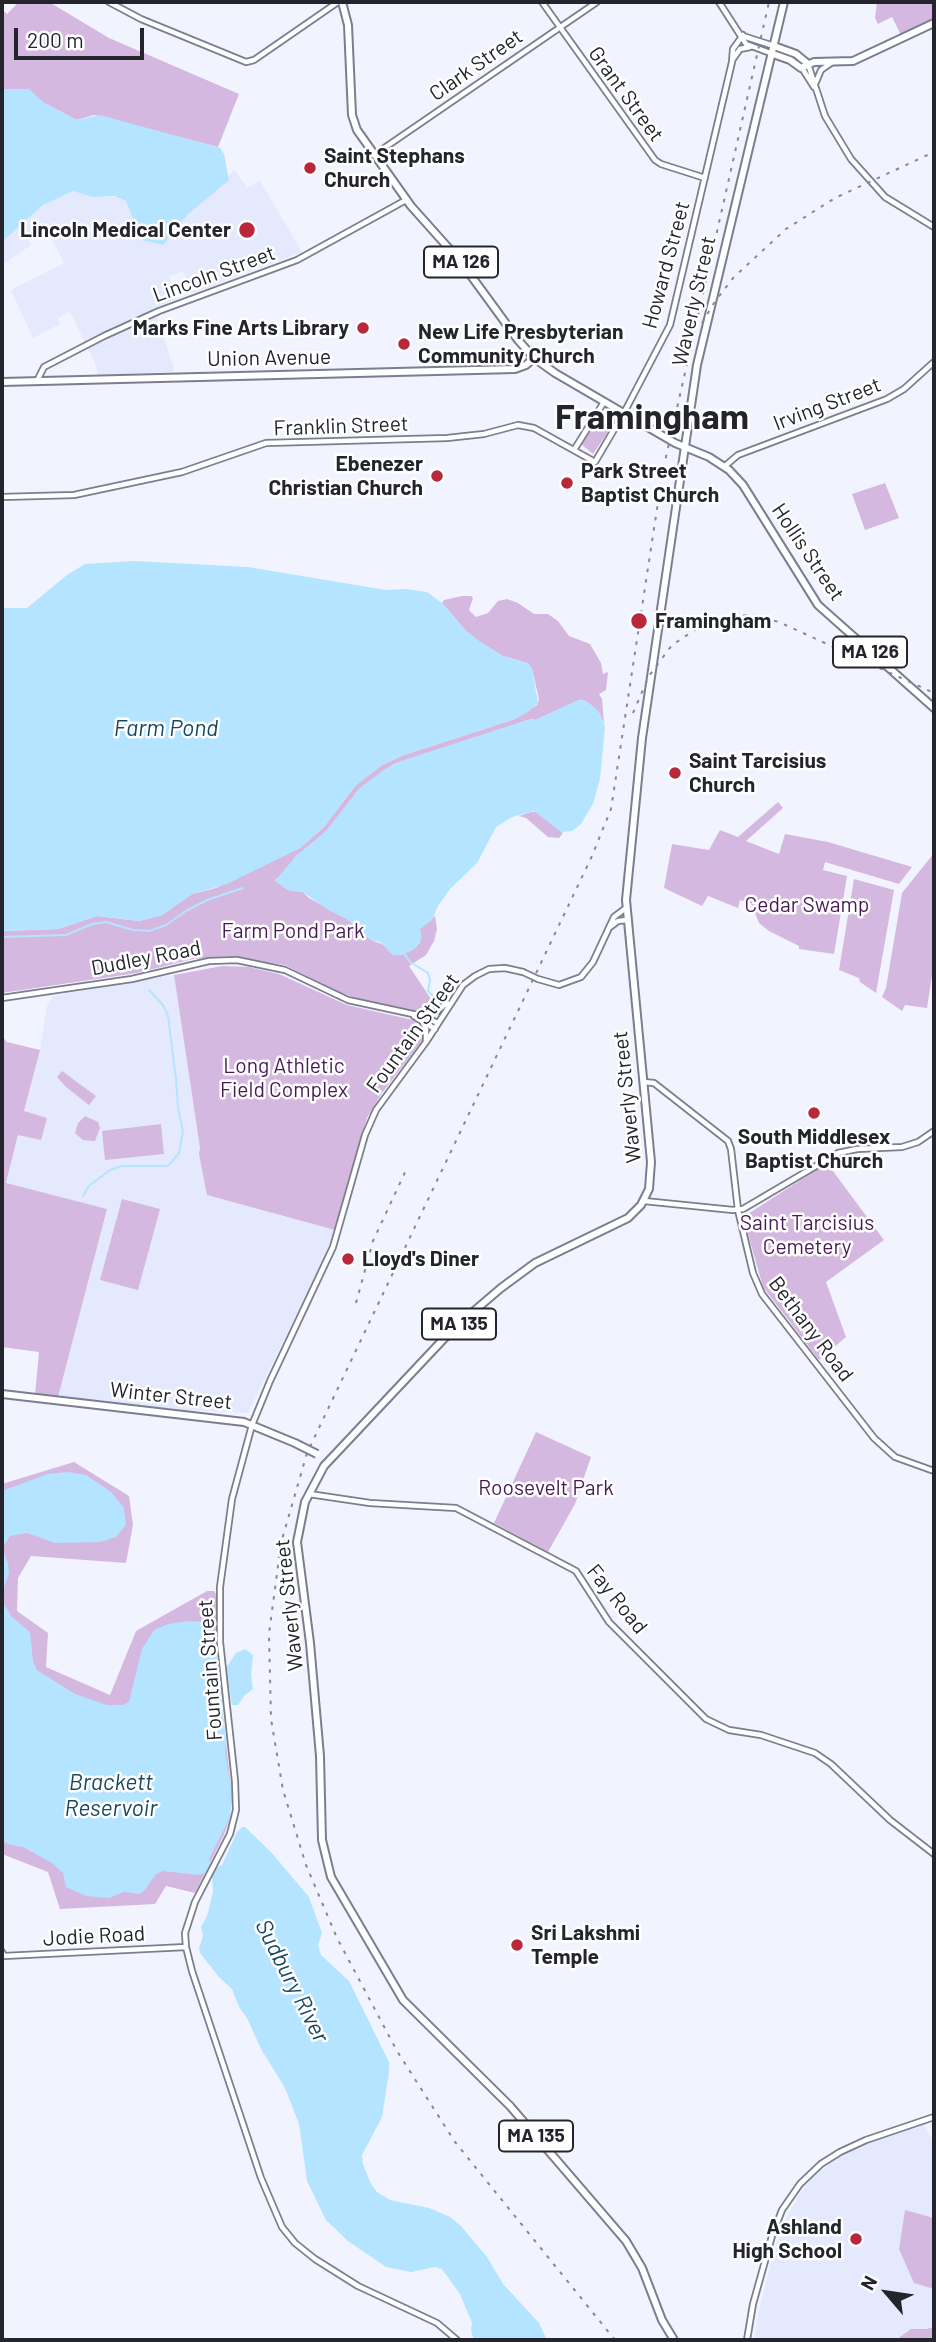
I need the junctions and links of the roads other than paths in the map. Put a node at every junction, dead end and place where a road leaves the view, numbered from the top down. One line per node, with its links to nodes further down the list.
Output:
1 (108, 2): 2 (street)
2 (340, 2): 17 (main road, MA 126)
3 (542, 2): 8 (street, Grant Street)
4 (597, 2): 8 (street, Clark Street)
5 (719, 2): 9 (street)
6 (784, 2): 10 (main road, Waverly Street)
7 (934, 23): 14 (main road)
8 (559, 27): 17 (street, Clark Street); 18 (street, Grant Street)
9 (743, 36): 10 (street); 11 (street); 13 (street, Howard Street)
10 (774, 46): 12 (main road, Waverly Street); 15 (main road)
11 (751, 47): 12 (street); 13 (street)
12 (773, 54): 15 (main road); 27 (main road, Waverly Street)
13 (732, 62): 18 (street, Howard Street)
14 (833, 62): 15 (main road); 16 (street)
15 (804, 66): 16 (street)
16 (815, 90): 20 (street)
17 (374, 156): 19 (main road, MA 126)
18 (705, 178): 26 (street, Howard Street)
19 (407, 200): 21 (main road, MA 126); 23 (street, Lincoln Street)
20 (934, 227)
21 (534, 358): 23 (main road, Union Avenue); 25 (main road, MA 126)
22 (934, 362): 30 (street, Irving Street)
23 (37, 381): 24 (main road, Union Avenue)
24 (2, 382)
25 (604, 402): 26 (main road, MA 126); 28 (street)
26 (624, 414): 27 (main road, MA 126); 29 (street, Howard Street)
27 (684, 447): 30 (main road, Hollis Street / MA 126); 33 (main road, Waverly Street)
28 (574, 450): 29 (street, Franklin Street); 31 (street, Franklin Street)
29 (595, 462)
30 (725, 466): 32 (main road, Hollis Street / MA 126)
31 (2, 497)
32 (934, 708)
33 (626, 908): 34 (main road, Waverly Street); 35 (street, Fountain Street)
34 (627, 920): 35 (street); 42 (main road, Waverly Street)
35 (607, 930): 36 (street, Fountain Street, bridge)
36 (455, 995): 38 (street); 39 (street, Fountain Street)
37 (2, 998): 38 (street, Dudley Road)
38 (421, 1018): 39 (street, Dudley Road); 40 (street, Dudley Road); 41 (street)
39 (438, 1023): 40 (street, Fountain Street)
40 (435, 1029): 41 (street, Fountain Street)
41 (426, 1042): 47 (street, Fountain Street)
42 (643, 1082): 44 (main road, Waverly Street); 45 (street, Bethany Road)
43 (934, 1130): 45 (street)
44 (643, 1201): 45 (street); 48 (main road, Waverly Street / MA 135)
45 (738, 1210): 49 (street, Bethany Road)
46 (2, 1394): 47 (main road, Winter Street)
47 (252, 1425): 48 (main road, Winter Street, bridge); 52 (street, Fountain Street)
48 (329, 1461): 50 (main road, Waverly Street / MA 135)
49 (934, 1471)
50 (308, 1494): 51 (street, Fay Road); 56 (main road, Waverly Street / MA 135)
51 (934, 1854)
52 (186, 1947): 53 (street, Jodie Road); 55 (street, Fountain Street)
53 (3, 1954)
54 (934, 2117): 57 (street)
55 (457, 2340)
56 (674, 2340)
57 (747, 2340)

